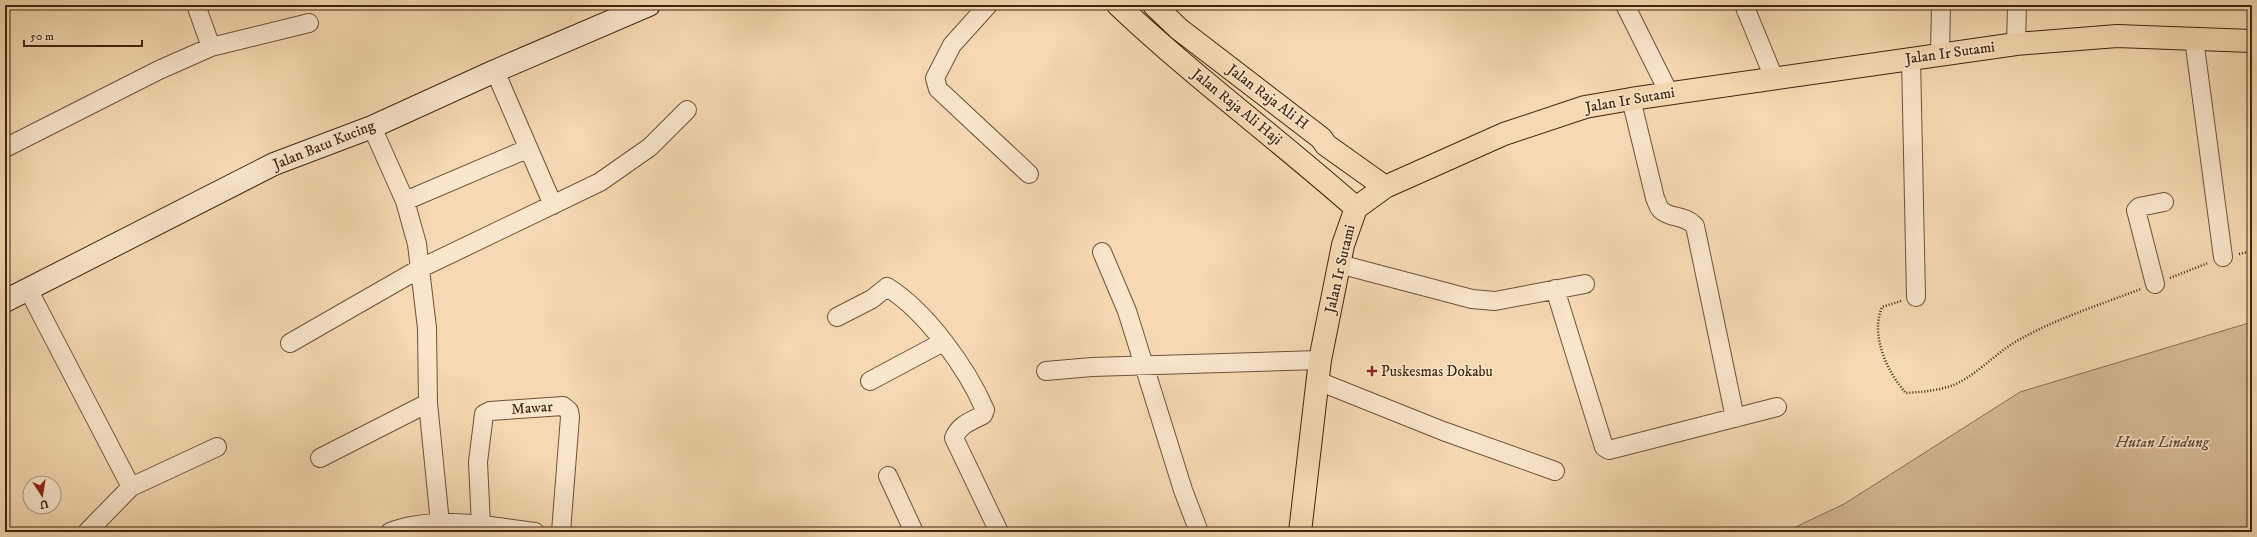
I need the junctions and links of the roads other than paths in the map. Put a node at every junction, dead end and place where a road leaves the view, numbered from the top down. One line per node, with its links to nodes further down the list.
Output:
1 (196, 5): 14 (street)
2 (988, 5): 25 (street)
3 (1118, 5): 30 (main road, Jalan Raja Ali Haji)
4 (1154, 5): 26 (main road, Jalan Raja Ali H)
5 (1625, 5): 19 (street)
6 (1744, 5): 18 (street)
7 (1941, 5): 15 (street)
8 (2017, 5): 13 (street)
9 (645, 6): 17 (street, Jalan Batu Kucing)
10 (309, 22): 14 (street)
11 (2194, 39): 12 (main road, Jalan Ir Sutami); 13 (main road, Jalan Ir Sutami); 32 (street)
12 (2252, 41)
13 (2016, 44): 15 (main road, Jalan Ir Sutami)
14 (211, 47): 23 (street)
15 (1940, 54): 16 (main road, Jalan Ir Sutami)
16 (1911, 58): 18 (main road, Jalan Ir Sutami); 39 (street)
17 (495, 71): 22 (street, Jalan Batu Kucing); 24 (street)
18 (1774, 78): 19 (main road, Jalan Ir Sutami)
19 (1670, 92): 20 (main road, Jalan Ir Sutami)
20 (1631, 99): 26 (main road, Jalan Ir Sutami); 51 (street)
21 (687, 110): 29 (street)
22 (372, 127): 27 (street); 37 (street, Jalan Batu Kucing)
23 (5, 148)
24 (527, 148): 27 (street); 29 (street)
25 (1029, 174)
26 (1385, 187): 30 (main road, Jalan Ir Sutami)
27 (405, 201): 34 (street)
28 (2164, 202): 36 (street)
29 (553, 205): 34 (street)
30 (1356, 208): 33 (main road, Jalan Ir Sutami)
31 (1102, 252): 45 (street)
32 (2223, 257)
33 (1339, 264): 38 (street); 44 (main road, Jalan Ir Sutami)
34 (419, 269): 43 (street); 49 (street)
35 (1585, 284): 38 (street)
36 (2155, 284)
37 (28, 289): 40 (street, Jalan Batu Kucing); 56 (street)
38 (1555, 289): 51 (street)
39 (1916, 297)
40 (5, 301)
41 (837, 317): 42 (street)
42 (944, 342): 47 (street); 64 (street)
43 (290, 343)
44 (1320, 360): 45 (street); 48 (main road, Jalan Ir Sutami)
45 (1145, 367): 46 (street); 65 (street)
46 (1046, 371)
47 (870, 381)
48 (1318, 381): 54 (street); 66 (main road, Jalan Ir Sutami)
49 (428, 403): 53 (street); 57 (street)
50 (1777, 408): 51 (street)
51 (1735, 418)
52 (217, 447): 56 (street)
53 (320, 458)
54 (1555, 471)
55 (888, 476): 63 (street)
56 (131, 487): 59 (street)
57 (440, 524): 58 (street); 60 (street)
58 (481, 525): 61 (street); 62 (street, Mawar)
59 (87, 532)
60 (390, 532)
61 (535, 532)
62 (561, 532)
63 (914, 532)
64 (999, 532)
65 (1200, 532)
66 (1300, 532)

